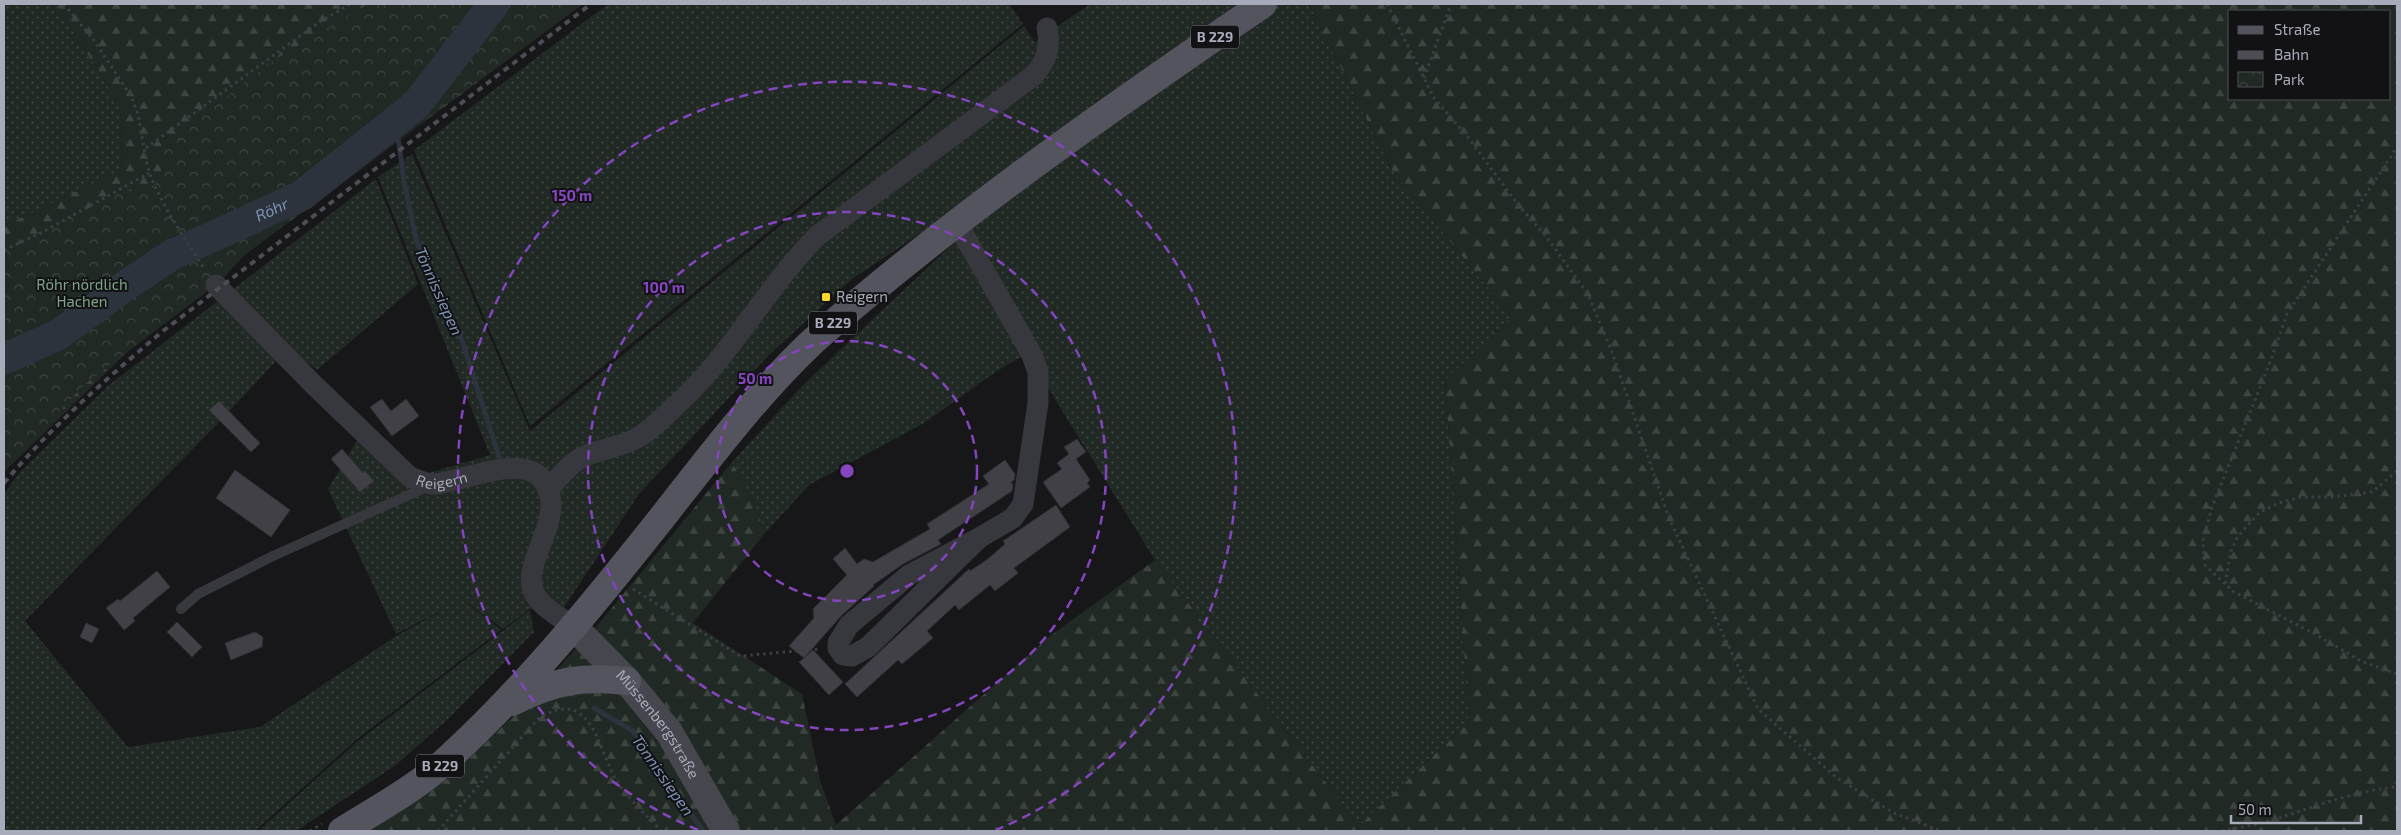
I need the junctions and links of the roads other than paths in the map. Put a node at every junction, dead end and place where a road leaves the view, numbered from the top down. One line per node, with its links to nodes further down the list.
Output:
1 (1262, 4): 3 (main road, B 229)
2 (1047, 28): 6 (street)
3 (957, 223): 7 (street); 9 (main road, B 229)
4 (213, 281): 5 (street, Reigern)
5 (434, 484): 6 (street, Reigern); 8 (lane)
6 (548, 490): 9 (street)
7 (979, 538): 7 (street)
8 (181, 609)
9 (574, 627): 10 (main road, Müssenbergstraße); 11 (main road, B 229)
10 (627, 682): 11 (main road); 13 (main road, Müssenbergstraße)
11 (501, 707): 12 (main road, B 229)
12 (333, 827)
13 (726, 831)

